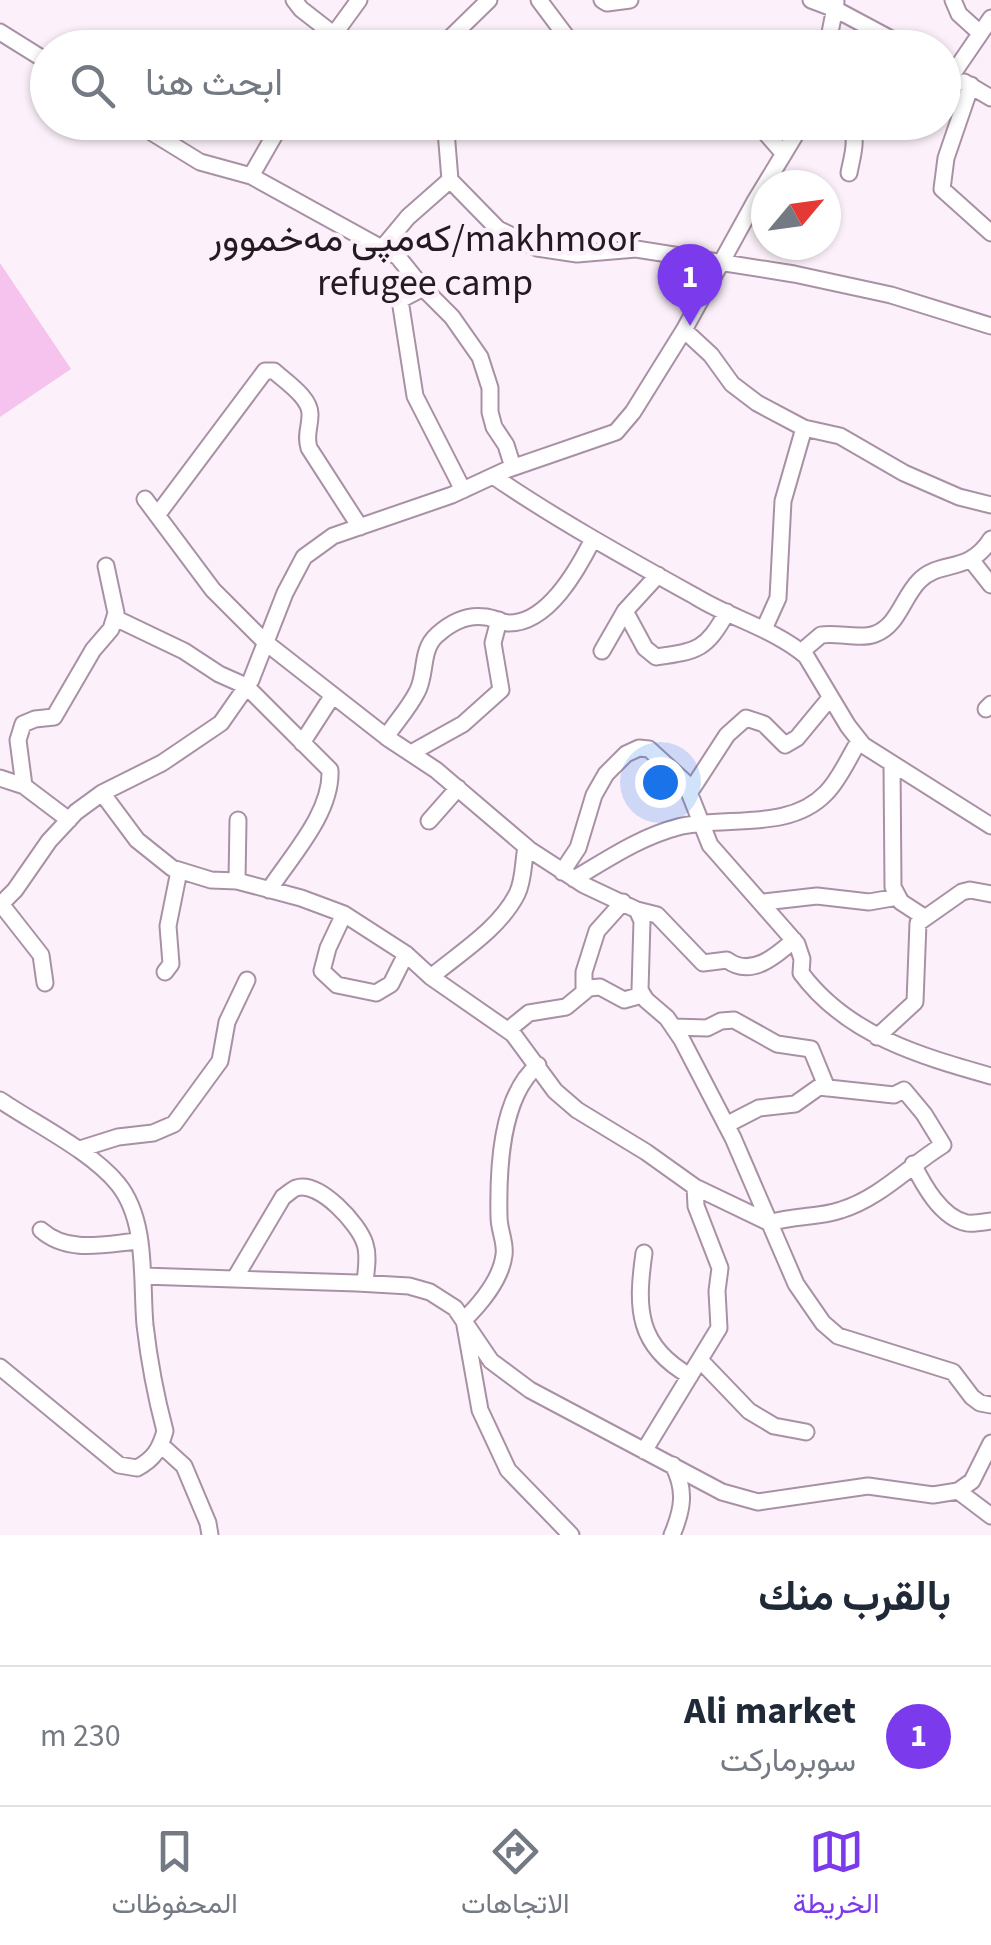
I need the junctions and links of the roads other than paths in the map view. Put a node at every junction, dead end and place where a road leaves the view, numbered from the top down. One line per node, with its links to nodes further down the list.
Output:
1 (294, 0): 11 (street)
2 (359, 0): 12 (street)
3 (489, 0): 13 (street)
4 (540, 0): 14 (street)
5 (602, 0): 6 (street)
6 (630, 0)
7 (811, 0): 9 (street)
8 (952, 0): 18 (street)
9 (836, 4): 15 (street); 16 (street)
10 (991, 18): 18 (street)
11 (319, 30)
12 (336, 30)
13 (458, 30)
14 (562, 30)
15 (831, 30)
16 (879, 30)
17 (0, 32): 19 (street)
18 (980, 33): 20 (street)
19 (30, 51)
20 (961, 56)
21 (961, 80): 22 (street)
22 (970, 85): 23 (street); 24 (street)
23 (991, 98)
24 (961, 112)
25 (164, 140): 34 (street)
26 (272, 140): 34 (street)
27 (447, 140): 35 (street)
28 (772, 140): 32 (street)
29 (792, 140): 32 (street)
30 (855, 140): 33 (street)
31 (952, 140): 36 (street)
32 (784, 154): 38 (street)
33 (849, 173)
34 (252, 176): 37 (street)
35 (450, 180): 37 (street); 38 (street)
36 (991, 233)
37 (383, 247): 39 (street)
38 (722, 264): 40 (street); 41 (street)
39 (422, 288): 43 (street); 45 (street)
40 (991, 326)
41 (684, 330): 42 (street); 43 (street)
42 (804, 428): 47 (street); 60 (street)
43 (513, 468): 44 (street)
44 (493, 476): 45 (street); 50 (street)
45 (463, 490): 49 (street)
46 (145, 498): 48 (street)
47 (991, 505)
48 (158, 514): 49 (street); 61 (street)
49 (360, 527): 61 (street)
50 (593, 539): 54 (street); 59 (street)
51 (991, 539): 52 (street)
52 (972, 561): 55 (street); 63 (street)
53 (106, 566): 58 (street)
54 (658, 574): 56 (street); 57 (street)
55 (991, 584)
56 (625, 611): 57 (street); 62 (street)
57 (727, 612): 60 (street)
58 (115, 618): 64 (street); 73 (street)
59 (498, 620): 67 (street); 70 (street)
60 (764, 629): 63 (street)
61 (265, 642): 64 (street); 65 (street)
62 (602, 651)
63 (801, 652): 66 (street)
64 (246, 686): 69 (street); 76 (street)
65 (333, 694): 67 (street); 69 (street)
66 (830, 698): 68 (street); 75 (street)
67 (386, 737): 70 (street)
68 (859, 740): 71 (street); 80 (street)
69 (302, 743): 86 (street)
70 (411, 754): 74 (street)
71 (892, 764): 81 (street); 88 (street)
72 (0, 778): 73 (street)
73 (24, 786): 77 (street)
74 (458, 788): 79 (street); 82 (street)
75 (690, 792): 80 (street); 84 (street)
76 (102, 793): 77 (street); 83 (street)
77 (69, 820): 90 (street)
78 (238, 820): 85 (street)
79 (429, 821)
80 (703, 823): 84 (street); 89 (street)
81 (991, 826)
82 (526, 847): 84 (street); 97 (street)
83 (178, 871): 85 (street); 96 (street)
84 (568, 875): 91 (street)
85 (237, 881): 86 (street)
86 (269, 890): 92 (street)
87 (991, 894): 93 (street)
88 (898, 897): 89 (street); 93 (street)
89 (764, 902): 94 (street)
90 (0, 904): 99 (street)
91 (630, 906): 94 (street); 100 (street); 101 (street)
92 (344, 914): 95 (street); 95 (street)
93 (924, 917): 104 (street)
94 (794, 940): 104 (street)
95 (406, 954): 97 (street)
96 (165, 972)
97 (431, 977): 103 (street)
98 (247, 980): 110 (street)
99 (45, 983)
100 (584, 992): 101 (street); 103 (street)
101 (642, 996): 102 (street)
102 (673, 1026): 107 (street); 109 (street)
103 (508, 1030): 105 (street)
104 (877, 1036): 106 (street)
105 (538, 1065): 112 (street); 121 (street)
106 (991, 1076)
107 (826, 1088): 109 (street); 111 (street)
108 (0, 1100): 110 (street)
109 (726, 1124): 114 (street)
110 (80, 1150): 116 (street)
111 (913, 1164): 113 (street); 114 (street)
112 (694, 1187): 114 (street); 122 (street)
113 (991, 1221)
114 (770, 1223): 125 (street)
115 (41, 1230): 116 (street)
116 (138, 1241): 118 (street)
117 (644, 1253): 124 (street)
118 (142, 1276): 119 (street); 128 (street)
119 (235, 1278): 120 (street); 120 (street)
120 (364, 1283): 121 (street)
121 (464, 1320): 129 (street); 134 (street)
122 (700, 1360): 124 (street); 126 (street)
123 (0, 1367): 128 (street)
124 (690, 1376): 129 (street)
125 (991, 1405)
126 (806, 1432)
127 (991, 1443): 131 (street)
128 (161, 1445): 133 (street)
129 (644, 1451): 130 (street)
130 (673, 1465): 131 (street); 135 (street)
131 (958, 1491): 132 (street)
132 (991, 1516)
133 (212, 1531)
134 (571, 1535)
135 (672, 1535)

